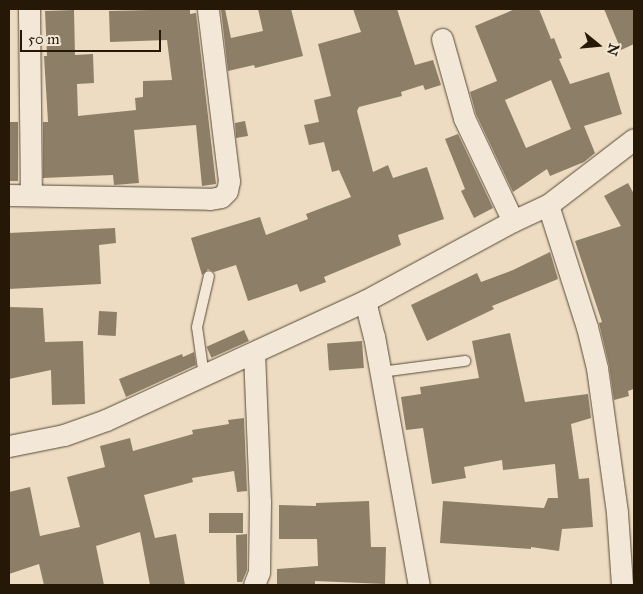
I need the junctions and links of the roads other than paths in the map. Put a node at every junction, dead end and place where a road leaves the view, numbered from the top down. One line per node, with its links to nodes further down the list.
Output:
1 (30, 9): 5 (street)
2 (208, 9): 5 (street)
3 (442, 39): 8 (street)
4 (634, 139): 7 (street)
5 (30, 194): 6 (street)
6 (9, 195)
7 (548, 205): 8 (street); 18 (street)
8 (513, 221): 10 (street)
9 (209, 276): 14 (lane)
10 (365, 301): 11 (street); 13 (street)
11 (254, 353): 14 (street); 16 (street)
12 (465, 361): 13 (lane)
13 (380, 372): 17 (street)
14 (204, 376): 15 (street)
15 (9, 446)
16 (254, 585)
17 (419, 585)
18 (622, 585)

